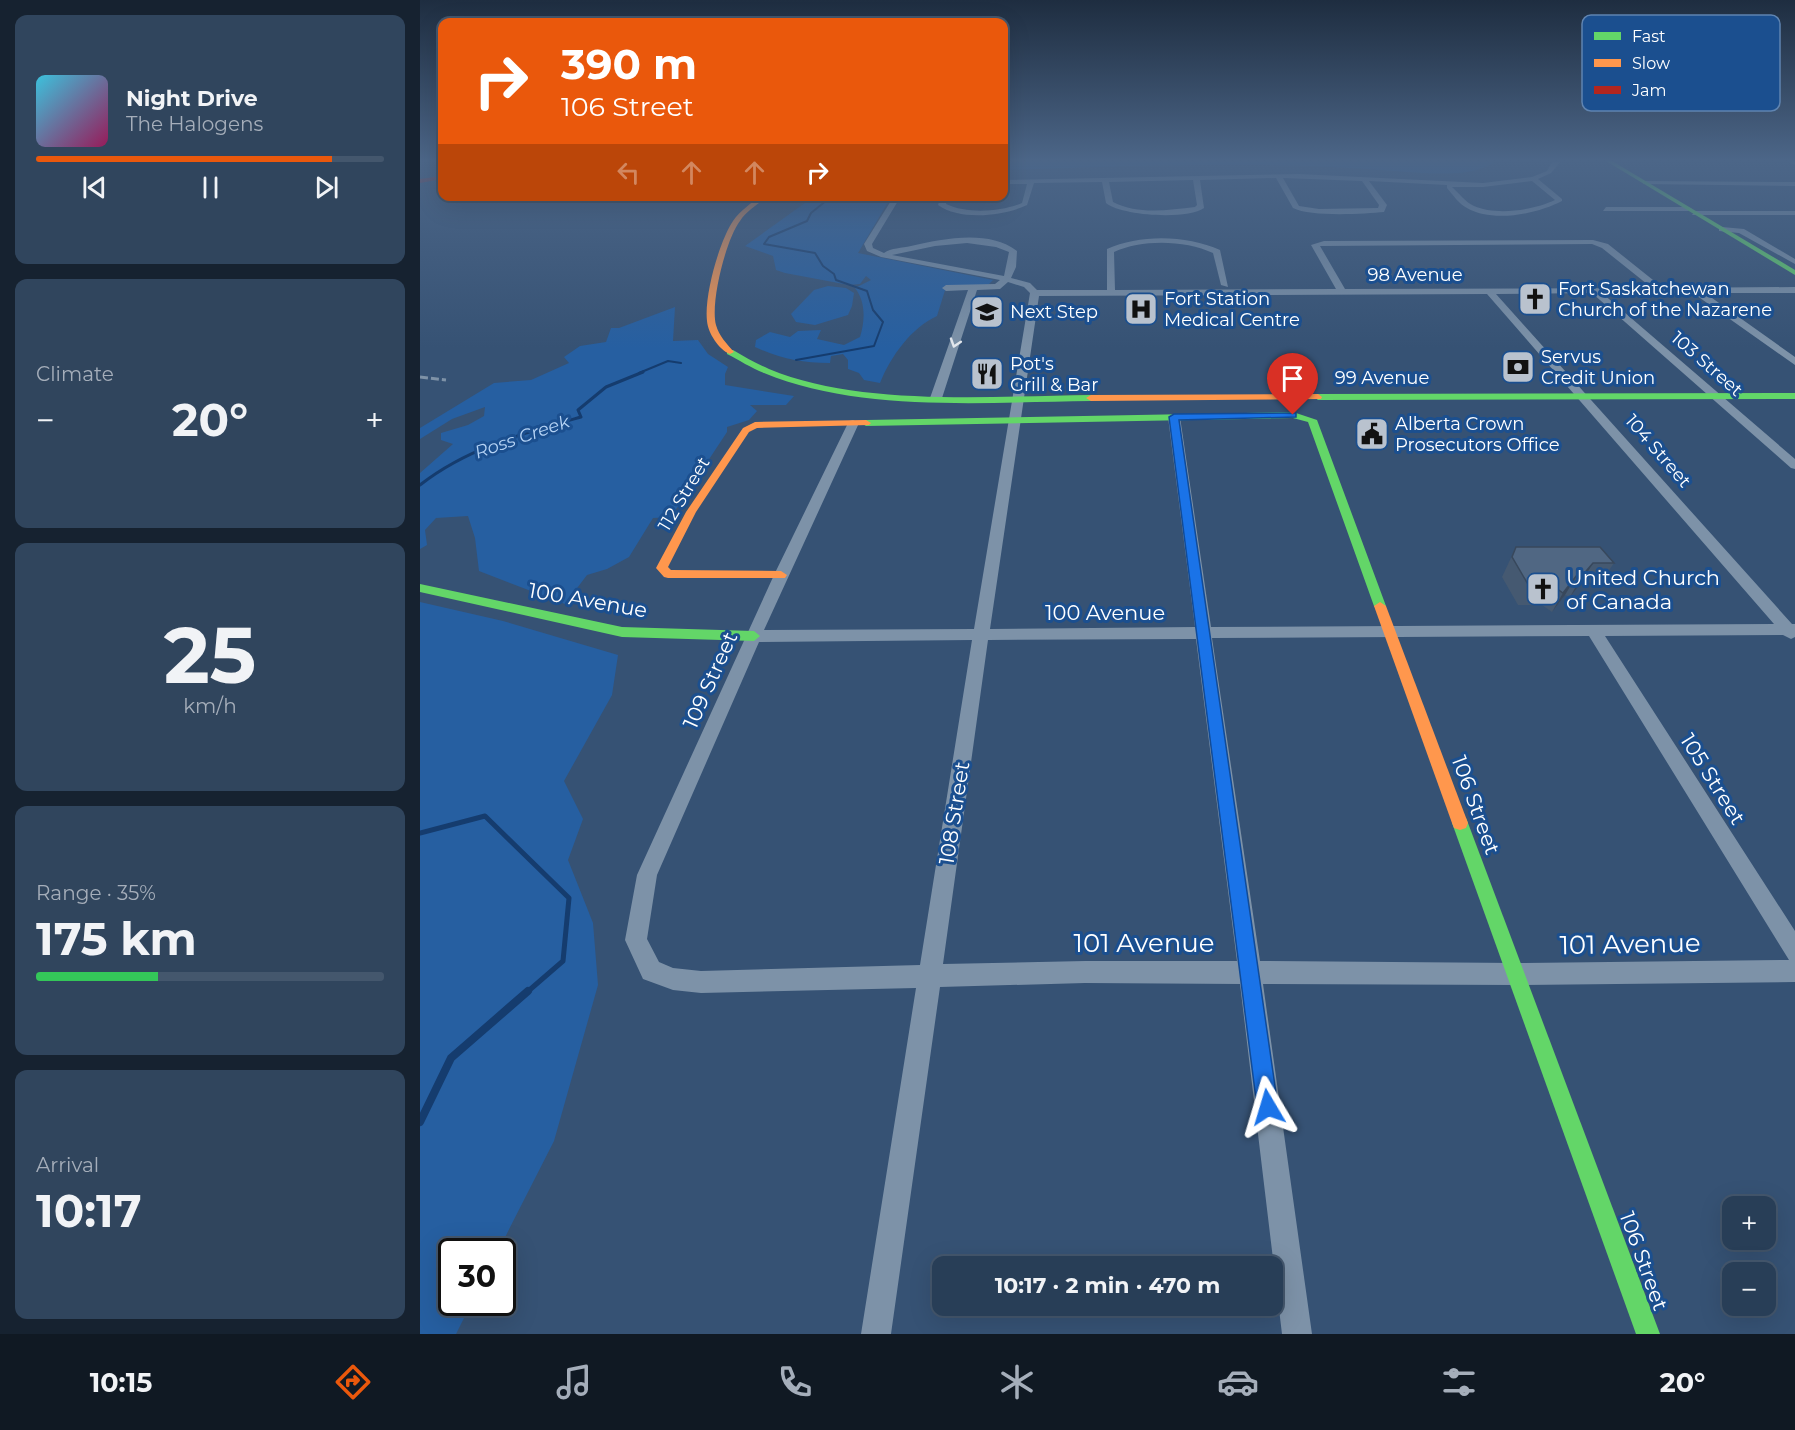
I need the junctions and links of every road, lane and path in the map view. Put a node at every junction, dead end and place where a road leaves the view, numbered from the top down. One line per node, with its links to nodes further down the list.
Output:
1 (734, 223): 26 (street, 99 Avenue)
2 (880, 223): 5 (street)
3 (1712, 223): 4 (street)
4 (1722, 229): 6 (street); 7 (street)
5 (881, 255): 8 (street); 8 (street)
6 (1795, 262)
7 (1795, 273)
8 (1007, 279): 12 (street); 21 (street)
9 (1652, 284): 13 (street); 13 (street); 15 (street); 18 (street)
10 (1225, 285): 13 (street); 14 (street); 14 (street)
11 (946, 288): 12 (street)
12 (973, 288): 26 (street, one-way to 26)
13 (1341, 288): 14 (street, 98 Avenue); 20 (street, 98 Avenue)
14 (1111, 289): 21 (street, 98 Avenue)
15 (1765, 290): 16 (street, 98 Avenue); 19 (street, 98 Avenue)
16 (1795, 290)
17 (1594, 291): 18 (street, 98 Avenue); 20 (street, 98 Avenue); 24 (street, 103 Street)
18 (1661, 291): 19 (street, 98 Avenue)
19 (1696, 291): 22 (street)
20 (1490, 292): 23 (street, 104 Street)
21 (1035, 293): 27 (street, 108 Street)
22 (1795, 362)
23 (1583, 395): 24 (street, 99 Avenue); 27 (street, 99 Avenue); 37 (street, 104 Street)
24 (1715, 396): 25 (street, 99 Avenue); 31 (street, 103 Street)
25 (1795, 396)
26 (936, 398): 27 (street, 99 Avenue)
27 (1020, 398): 29 (street, 108 Street)
28 (1174, 417): 29 (street); 35 (street, 106 Street); 36 (street)
29 (1013, 421): 30 (street); 38 (street, 108 Street)
30 (853, 423): 32 (street, 109 Street); 32 (street, 112 Street)
31 (1795, 465)
32 (781, 575): 39 (street, 109 Street)
33 (420, 588): 39 (street, 100 Avenue)
34 (1593, 630): 35 (street, 100 Avenue); 37 (street, 100 Avenue); 40 (street, 105 Street)
35 (1388, 631): 36 (street, 100 Avenue); 44 (street, 106 Street)
36 (1205, 632): 38 (street, 100 Avenue); 42 (street)
37 (1792, 632)
38 (982, 633): 39 (street, 100 Avenue); 45 (street, 108 Street)
39 (754, 636): 41 (street, 109 Street)
40 (1795, 951)
41 (645, 961): 45 (street, 101 Avenue)
42 (1250, 971): 44 (street, 101 Avenue); 45 (street, 101 Avenue); 47 (street)
43 (1795, 971): 44 (street, 101 Avenue)
44 (1516, 974): 48 (street, 106 Street)
45 (929, 975): 46 (street, 108 Street)
46 (876, 1334)
47 (1297, 1334)
48 (1648, 1334)

